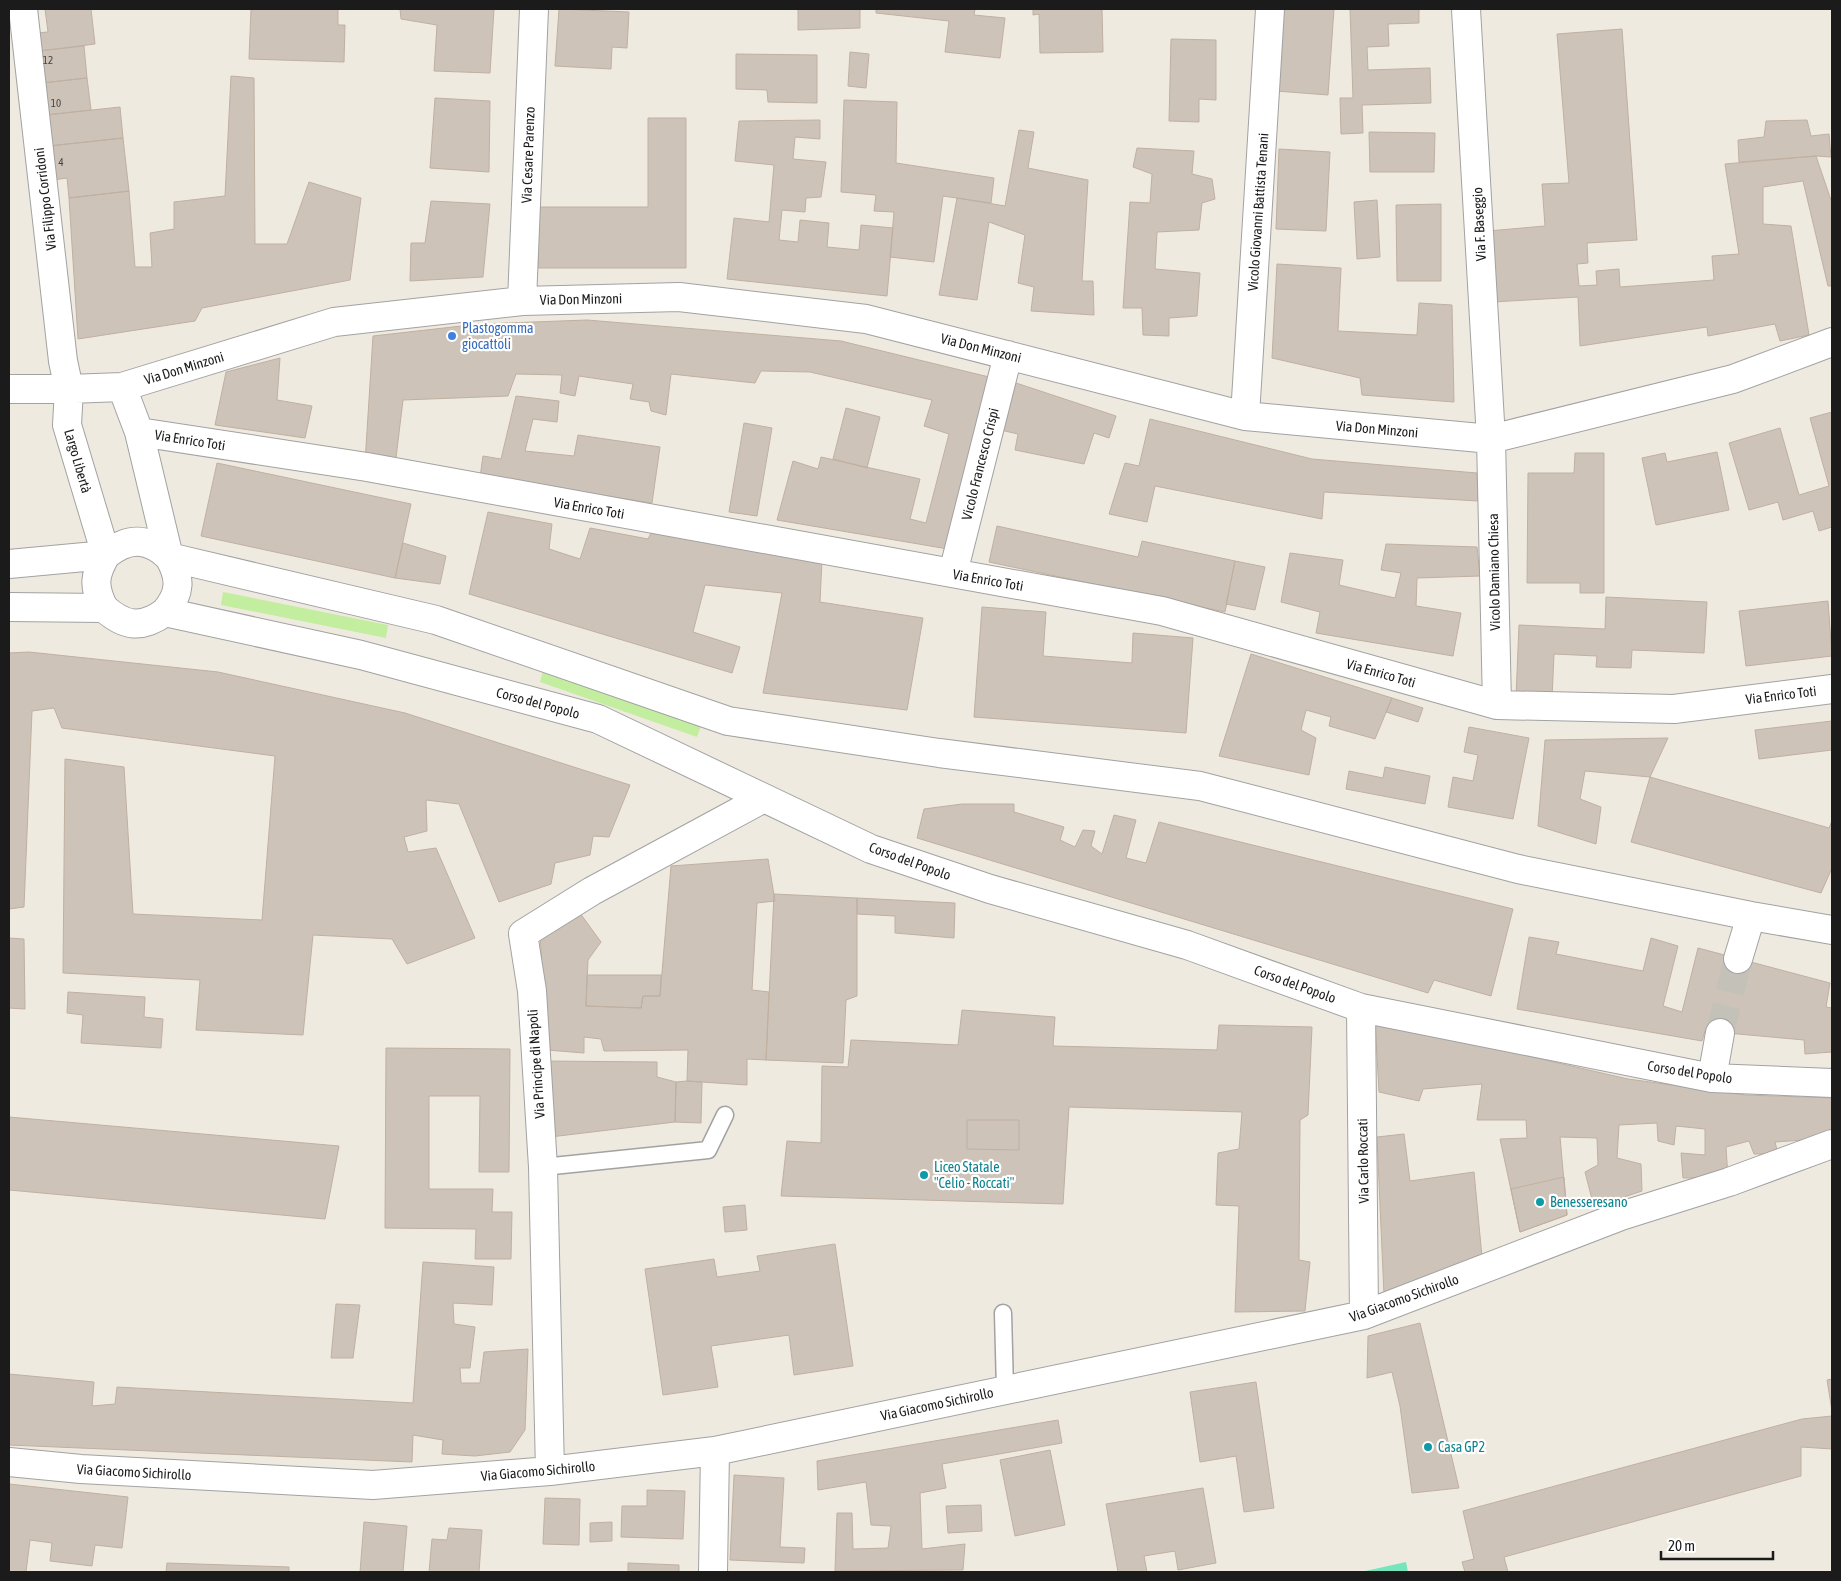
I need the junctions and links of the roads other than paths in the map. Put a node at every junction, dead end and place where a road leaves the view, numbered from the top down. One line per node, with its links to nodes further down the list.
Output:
1 (23, 9): 10 (street, Via Filippo Corridoni)
2 (534, 9): 5 (street, Via Cesare Parenzo)
3 (1270, 9): 11 (street, Vicolo Giovanni Battista Tenani)
4 (1466, 9): 13 (street, Via F. Baseggio)
5 (522, 301): 7 (street, Via Don Minzoni); 8 (street, Via Don Minzoni)
6 (1832, 342): 13 (street, Via Don Minzoni)
7 (1008, 355): 11 (street, Via Don Minzoni); 17 (street, Vicolo Francesco Crispi)
8 (122, 387): 10 (street); 12 (street)
9 (9, 389): 10 (street)
10 (69, 390): 14 (street, Largo Libertà)
11 (1245, 416): 13 (street, Via Don Minzoni)
12 (139, 432): 15 (street); 17 (street, Via Enrico Toti)
13 (1491, 439): 22 (street, Vicolo Damiano Chiesa)
14 (106, 556): 15 (street); 16 (street); 19 (street)
15 (169, 556): 20 (street); 24 (street)
16 (9, 564)
17 (953, 573): 22 (street, Via Enrico Toti)
18 (9, 607): 19 (street)
19 (104, 608): 20 (street)
20 (165, 612): 23 (street, Corso del Popolo)
21 (1832, 689): 22 (street, Via Enrico Toti)
22 (1497, 705)
23 (764, 798): 27 (street, Corso del Popolo); 33 (street, Via Principe di Napoli)
24 (1751, 916): 25 (street); 26 (street)
25 (1832, 930)
26 (1738, 959)
27 (1361, 1008): 29 (street, Corso del Popolo); 35 (street, Via Carlo Roccati)
28 (1720, 1032): 29 (street)
29 (1712, 1078): 30 (street, Corso del Popolo)
30 (1832, 1083)
31 (725, 1115): 33 (lane)
32 (1832, 1144): 35 (street, Via Giacomo Sichirollo)
33 (543, 1167): 39 (street, Via Principe di Napoli)
34 (1003, 1313): 36 (lane)
35 (1364, 1315): 36 (street, Via Giacomo Sichirollo)
36 (1005, 1390): 37 (street, Via Giacomo Sichirollo)
37 (715, 1451): 39 (street, Via Giacomo Sichirollo); 40 (street)
38 (9, 1462): 39 (street, Via Giacomo Sichirollo)
39 (550, 1471)
40 (713, 1572)

